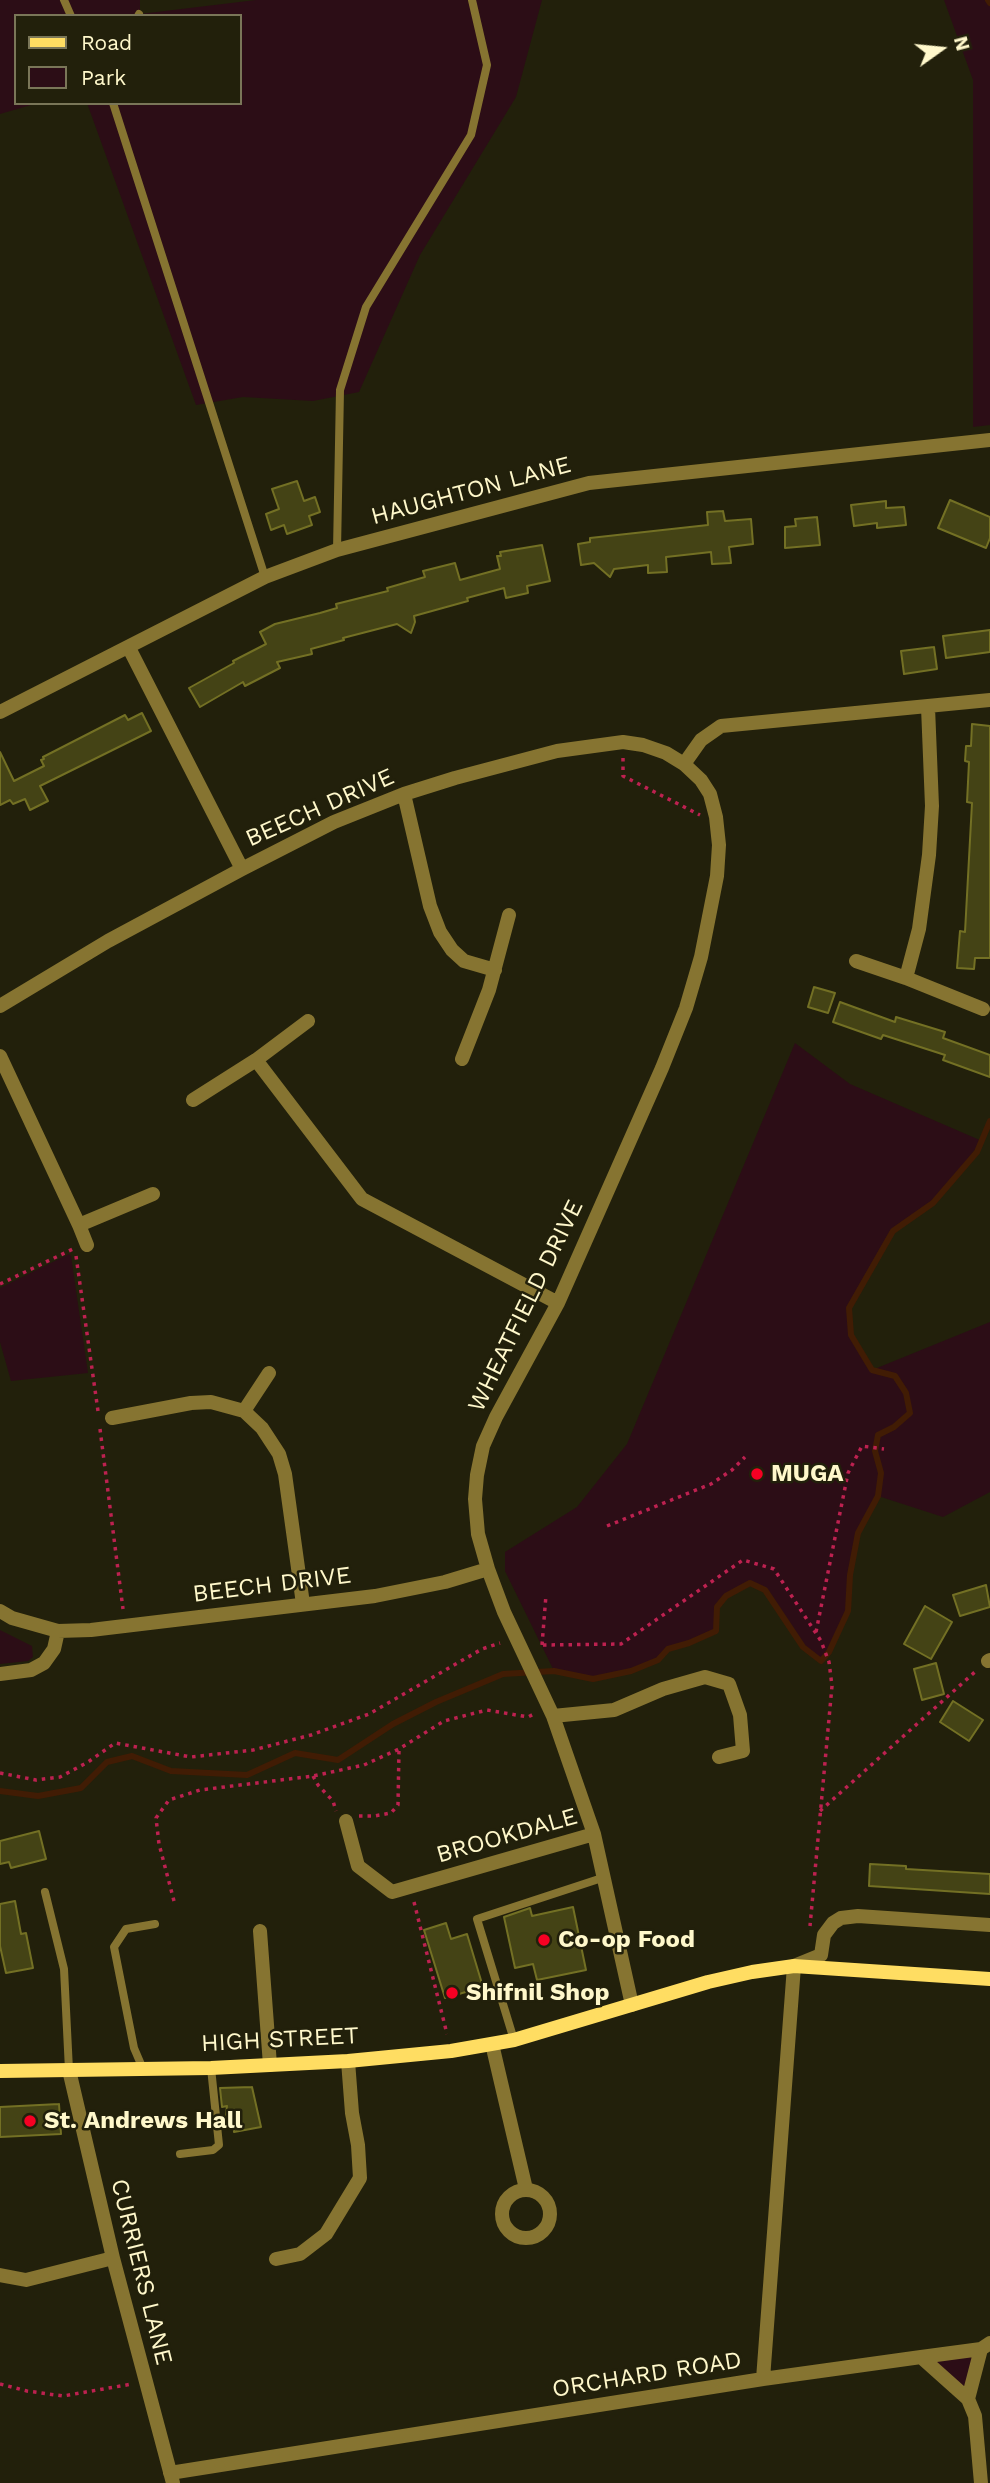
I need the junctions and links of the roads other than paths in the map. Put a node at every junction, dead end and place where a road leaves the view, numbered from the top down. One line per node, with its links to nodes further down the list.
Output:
1 (472, 0): 4 (lane)
2 (114, 105): 5 (lane)
3 (990, 440): 4 (street, HAUGHTON LANE)
4 (337, 550): 5 (street, HAUGHTON LANE)
5 (265, 577): 6 (street, HAUGHTON LANE)
6 (129, 648): 9 (street, HAUGHTON LANE); 12 (street)
7 (990, 700): 8 (street)
8 (928, 707): 10 (street); 16 (street)
9 (0, 712)
10 (684, 764): 11 (street, BEECH DRIVE); 27 (street, WHEATFIELD DRIVE)
11 (404, 794): 12 (street, BEECH DRIVE); 15 (street)
12 (242, 869): 17 (street, BEECH DRIVE)
13 (509, 915): 15 (street)
14 (856, 961): 16 (street)
15 (495, 971): 21 (street)
16 (906, 978): 18 (street)
17 (0, 1006)
18 (983, 1009)
19 (308, 1021): 22 (street)
20 (0, 1056): 25 (street)
21 (462, 1059)
22 (256, 1060): 23 (street); 27 (street)
23 (193, 1100)
24 (153, 1194): 25 (street)
25 (79, 1225): 26 (street)
26 (81, 1247)
27 (558, 1303): 31 (street, WHEATFIELD DRIVE)
28 (269, 1373): 29 (street)
29 (244, 1411): 30 (street); 32 (street)
30 (112, 1418)
31 (488, 1569): 32 (street, BEECH DRIVE); 36 (street, WHEATFIELD DRIVE)
32 (303, 1604): 34 (street, BEECH DRIVE)
33 (0, 1611): 34 (street, BEECH DRIVE)
34 (58, 1631): 35 (street)
35 (0, 1674)
36 (550, 1711): 37 (street); 39 (street, WHEATFIELD DRIVE)
37 (719, 1757)
38 (346, 1821): 39 (street, BROOKDALE)
39 (594, 1834): 40 (street, BROOKDALE)
40 (605, 1877): 47 (street, BROOKDALE); 48 (lane)
41 (46, 1892): 54 (lane)
42 (155, 1924): 52 (lane)
43 (990, 1925): 45 (street)
44 (260, 1931): 51 (street)
45 (794, 1966): 46 (main road, HIGH STREET); 47 (main road, HIGH STREET); 63 (street, ORCHARD ROAD)
46 (990, 1979)
47 (632, 2005): 48 (main road, HIGH STREET)
48 (514, 2040): 49 (main road, HIGH STREET)
49 (492, 2044): 50 (main road, HIGH STREET); 57 (street)
50 (348, 2060): 51 (main road, HIGH STREET); 59 (street)
51 (270, 2065): 53 (main road, HIGH STREET)
52 (143, 2068): 53 (main road, HIGH STREET); 54 (main road, HIGH STREET)
53 (211, 2068): 56 (lane)
54 (69, 2070): 55 (main road, HIGH STREET); 58 (street, CURRIERS LANE)
55 (0, 2071)
56 (180, 2154)
57 (526, 2189)
58 (113, 2258): 60 (street); 65 (street, CURRIERS LANE)
59 (276, 2259)
60 (0, 2275)
61 (985, 2346): 62 (street); 64 (street)
62 (921, 2357): 63 (street); 64 (street)
63 (763, 2379): 65 (street, ORCHARD ROAD)
64 (968, 2399): 66 (street)
65 (172, 2478)
66 (981, 2483)

